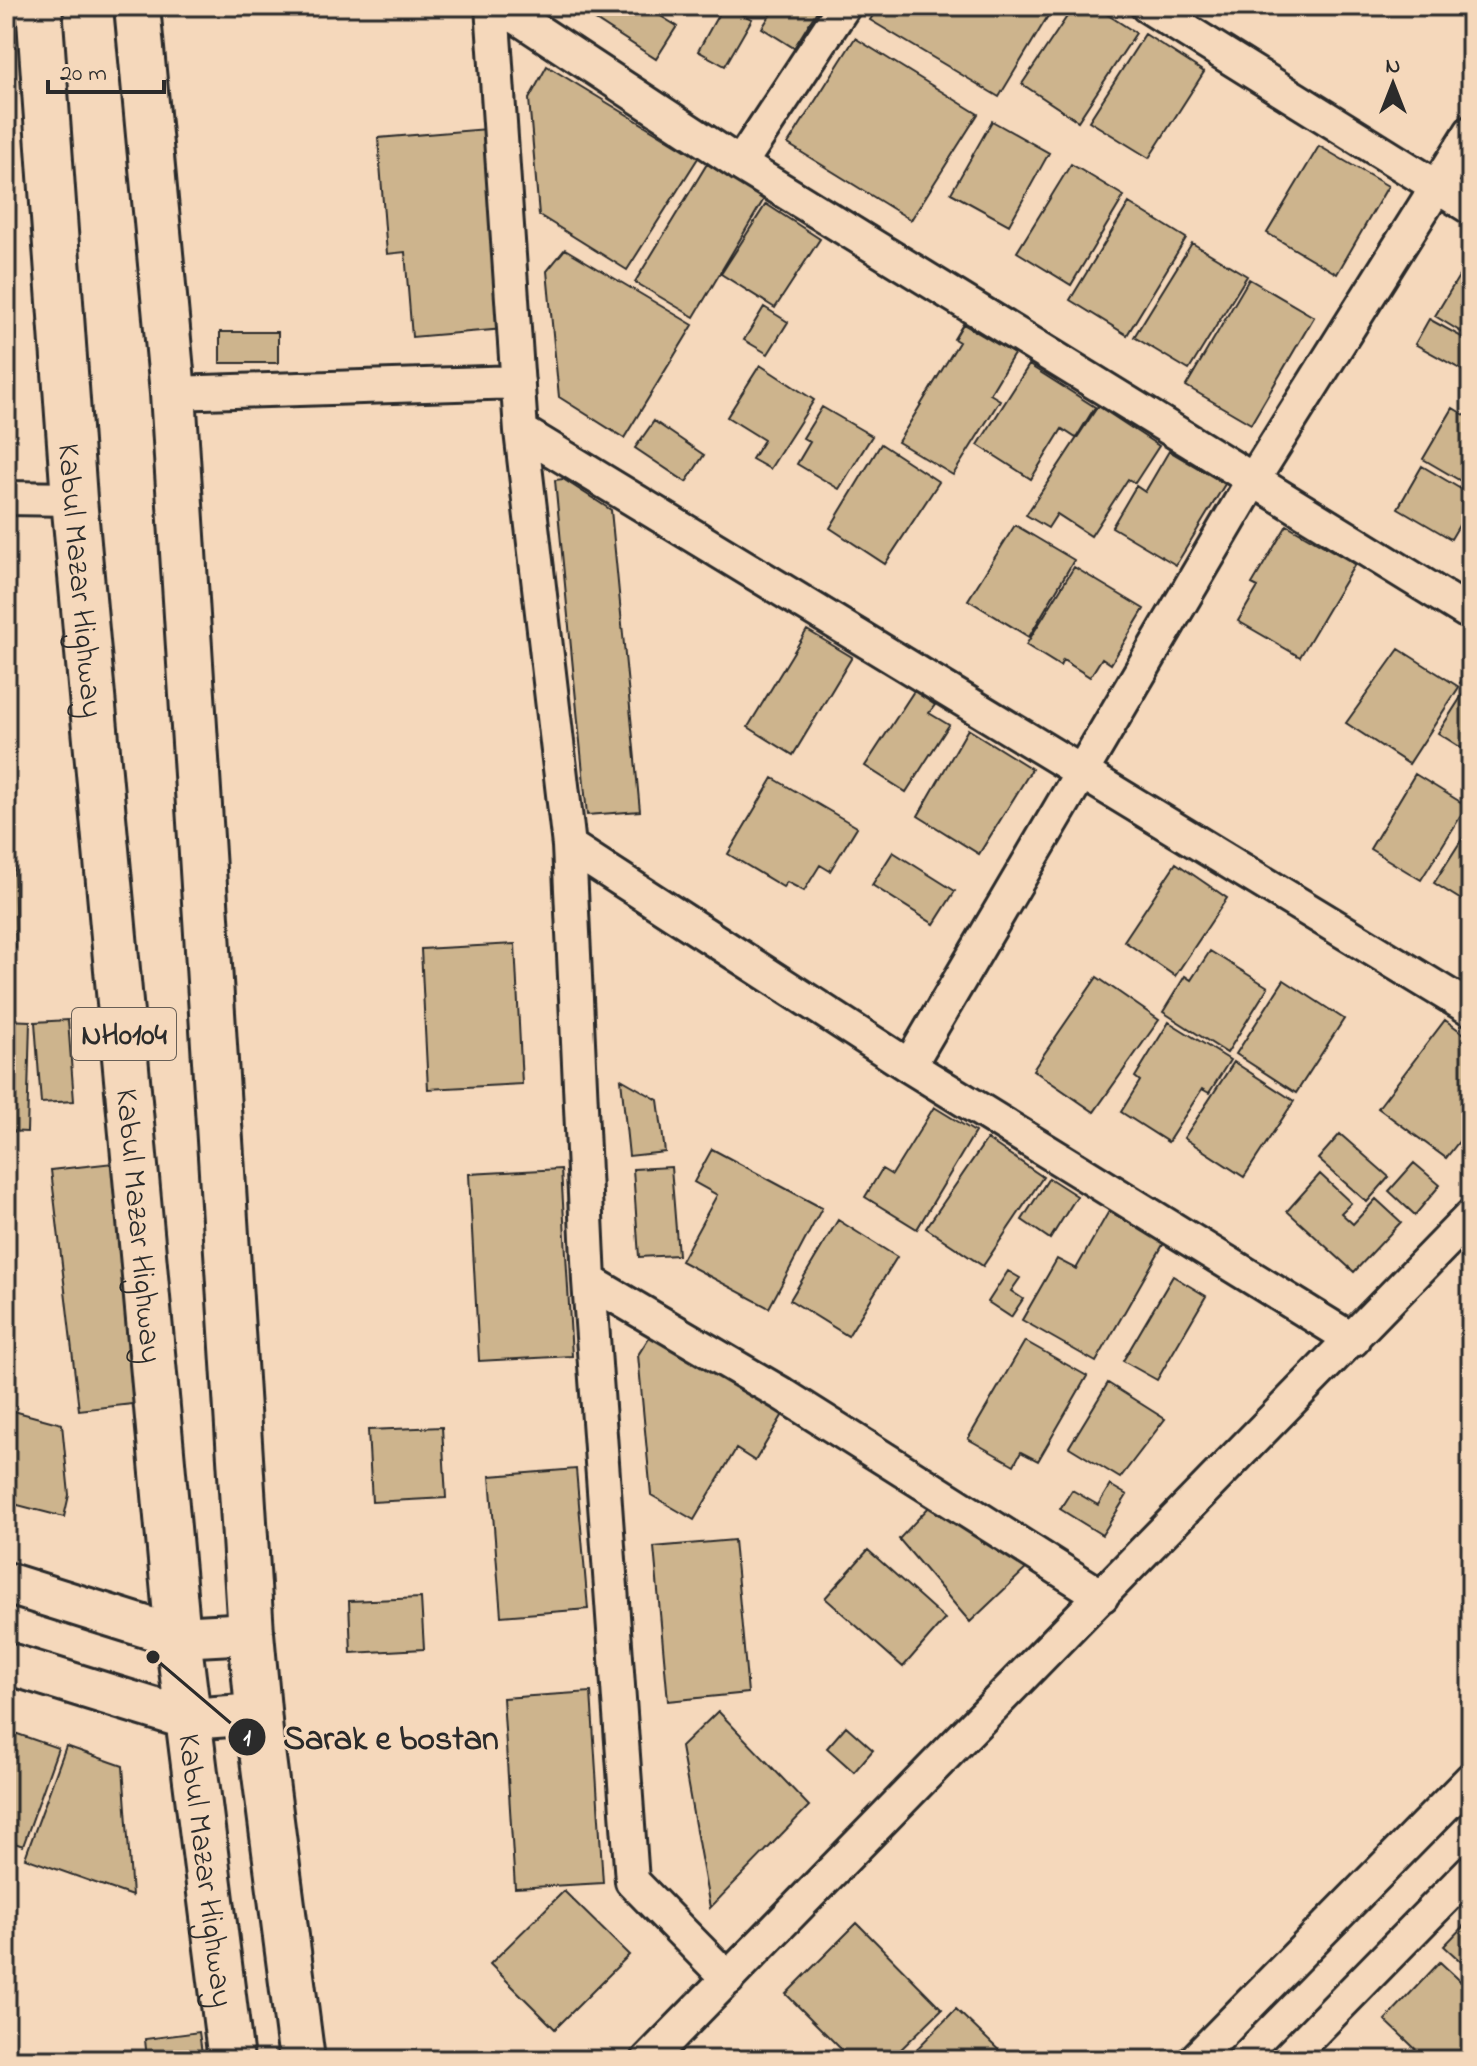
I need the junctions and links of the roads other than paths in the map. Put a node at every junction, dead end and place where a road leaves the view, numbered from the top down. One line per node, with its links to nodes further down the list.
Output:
1 (39, 6): 16 (highway, Kabul Mazar Highway / NH0104)
2 (137, 6): 12 (highway, NH0104)
3 (492, 6): 11 (street)
4 (500, 6): 8 (street)
5 (844, 6): 8 (street)
6 (1147, 6): 9 (street)
7 (1471, 132): 9 (street)
8 (740, 164): 14 (street)
9 (1437, 186): 10 (street); 14 (street)
10 (1471, 208)
11 (518, 382): 12 (street); 13 (street)
12 (173, 393): 27 (highway, NH0104)
13 (521, 431): 18 (street); 19 (street)
14 (1253, 480): 17 (street); 18 (street)
15 (6, 498): 16 (street)
16 (74, 499): 28 (highway, Kabul Mazar Highway / NH0104)
17 (1471, 614)
18 (1083, 769): 20 (street); 21 (street)
19 (569, 846): 21 (street); 23 (street)
20 (1471, 1009)
21 (909, 1066): 24 (street)
22 (1471, 1216): 24 (street)
23 (589, 1281): 26 (street); 34 (street)
24 (1353, 1340): 26 (street)
25 (6, 1583): 28 (street)
26 (1102, 1596): 34 (street)
27 (251, 1633): 28 (street); 30 (highway, NH0104)
28 (178, 1637): 31 (highway, Kabul Mazar Highway / NH0104)
29 (6, 1663): 31 (street)
30 (258, 1714): 31 (street); 36 (highway, NH0104)
31 (188, 1719): 35 (highway, Kabul Mazar Highway / NH0104)
32 (1471, 1779): 38 (street)
33 (1471, 1871): 39 (street)
34 (728, 1979): 37 (street)
35 (231, 2060)
36 (302, 2060)
37 (648, 2060)
38 (1195, 2060)
39 (1286, 2060)

